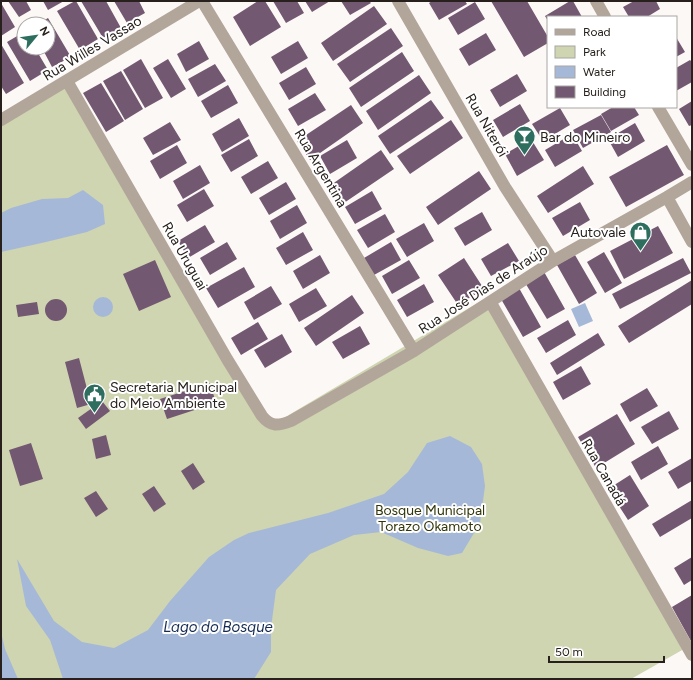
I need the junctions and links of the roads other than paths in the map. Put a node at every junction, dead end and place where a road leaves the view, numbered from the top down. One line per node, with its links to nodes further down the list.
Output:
1 (199, 1): 6 (street, Rua Willes Vassao)
2 (202, 1): 15 (street, Rua Argentina)
3 (398, 1): 13 (street, Rua Niterói)
4 (596, 1): 5 (street)
5 (604, 16)
6 (67, 80): 8 (street, Rua Willes Vassao); 16 (street, Rua Uruguai)
7 (659, 108): 9 (street)
8 (1, 120)
9 (692, 165)
10 (692, 182): 11 (street, Rua José Dias de Araújo)
11 (667, 198): 12 (street); 13 (street, Rua José Dias de Araújo)
12 (692, 242)
13 (554, 261): 14 (street, Rua José Dias de Araújo)
14 (491, 302): 15 (street, Rua José Dias de Araújo); 17 (street, Rua Canadá)
15 (414, 351): 16 (street, Rua José Dias de Araújo)
16 (291, 421)
17 (692, 655)

